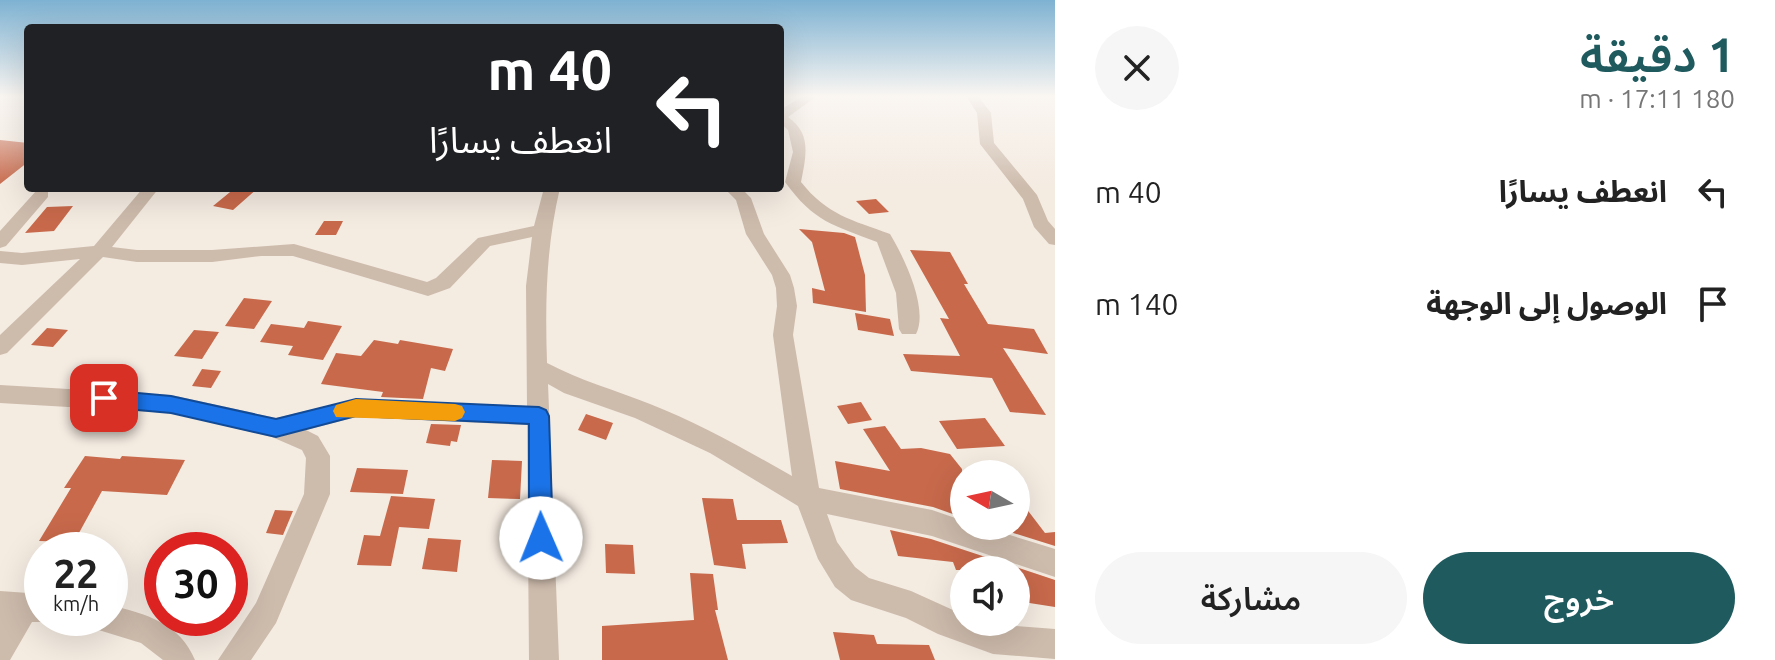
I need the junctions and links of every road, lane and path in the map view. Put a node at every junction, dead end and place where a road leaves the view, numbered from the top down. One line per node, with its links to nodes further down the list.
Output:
1 (794, 127): 14 (street)
2 (985, 127): 8 (street)
3 (148, 192): 12 (street)
4 (551, 192): 9 (street)
5 (736, 192): 20 (street)
6 (42, 194): 11 (street)
7 (1055, 208): 8 (street)
8 (1037, 211): 10 (street)
9 (541, 231): 12 (street); 16 (street)
10 (1055, 240)
11 (0, 242)
12 (99, 251): 13 (street); 15 (street)
13 (0, 257)
14 (909, 329)
15 (0, 347)
16 (538, 368): 18 (street); 20 (street)
17 (0, 394): 19 (street)
18 (539, 416): 19 (street); 28 (street)
19 (276, 428): 27 (street)
20 (808, 498): 21 (street); 24 (street)
21 (1055, 563)
22 (22, 606): 25 (street)
23 (128, 625): 26 (street)
24 (1055, 644)
25 (0, 649)
26 (180, 660)
27 (233, 660)
28 (544, 660)

